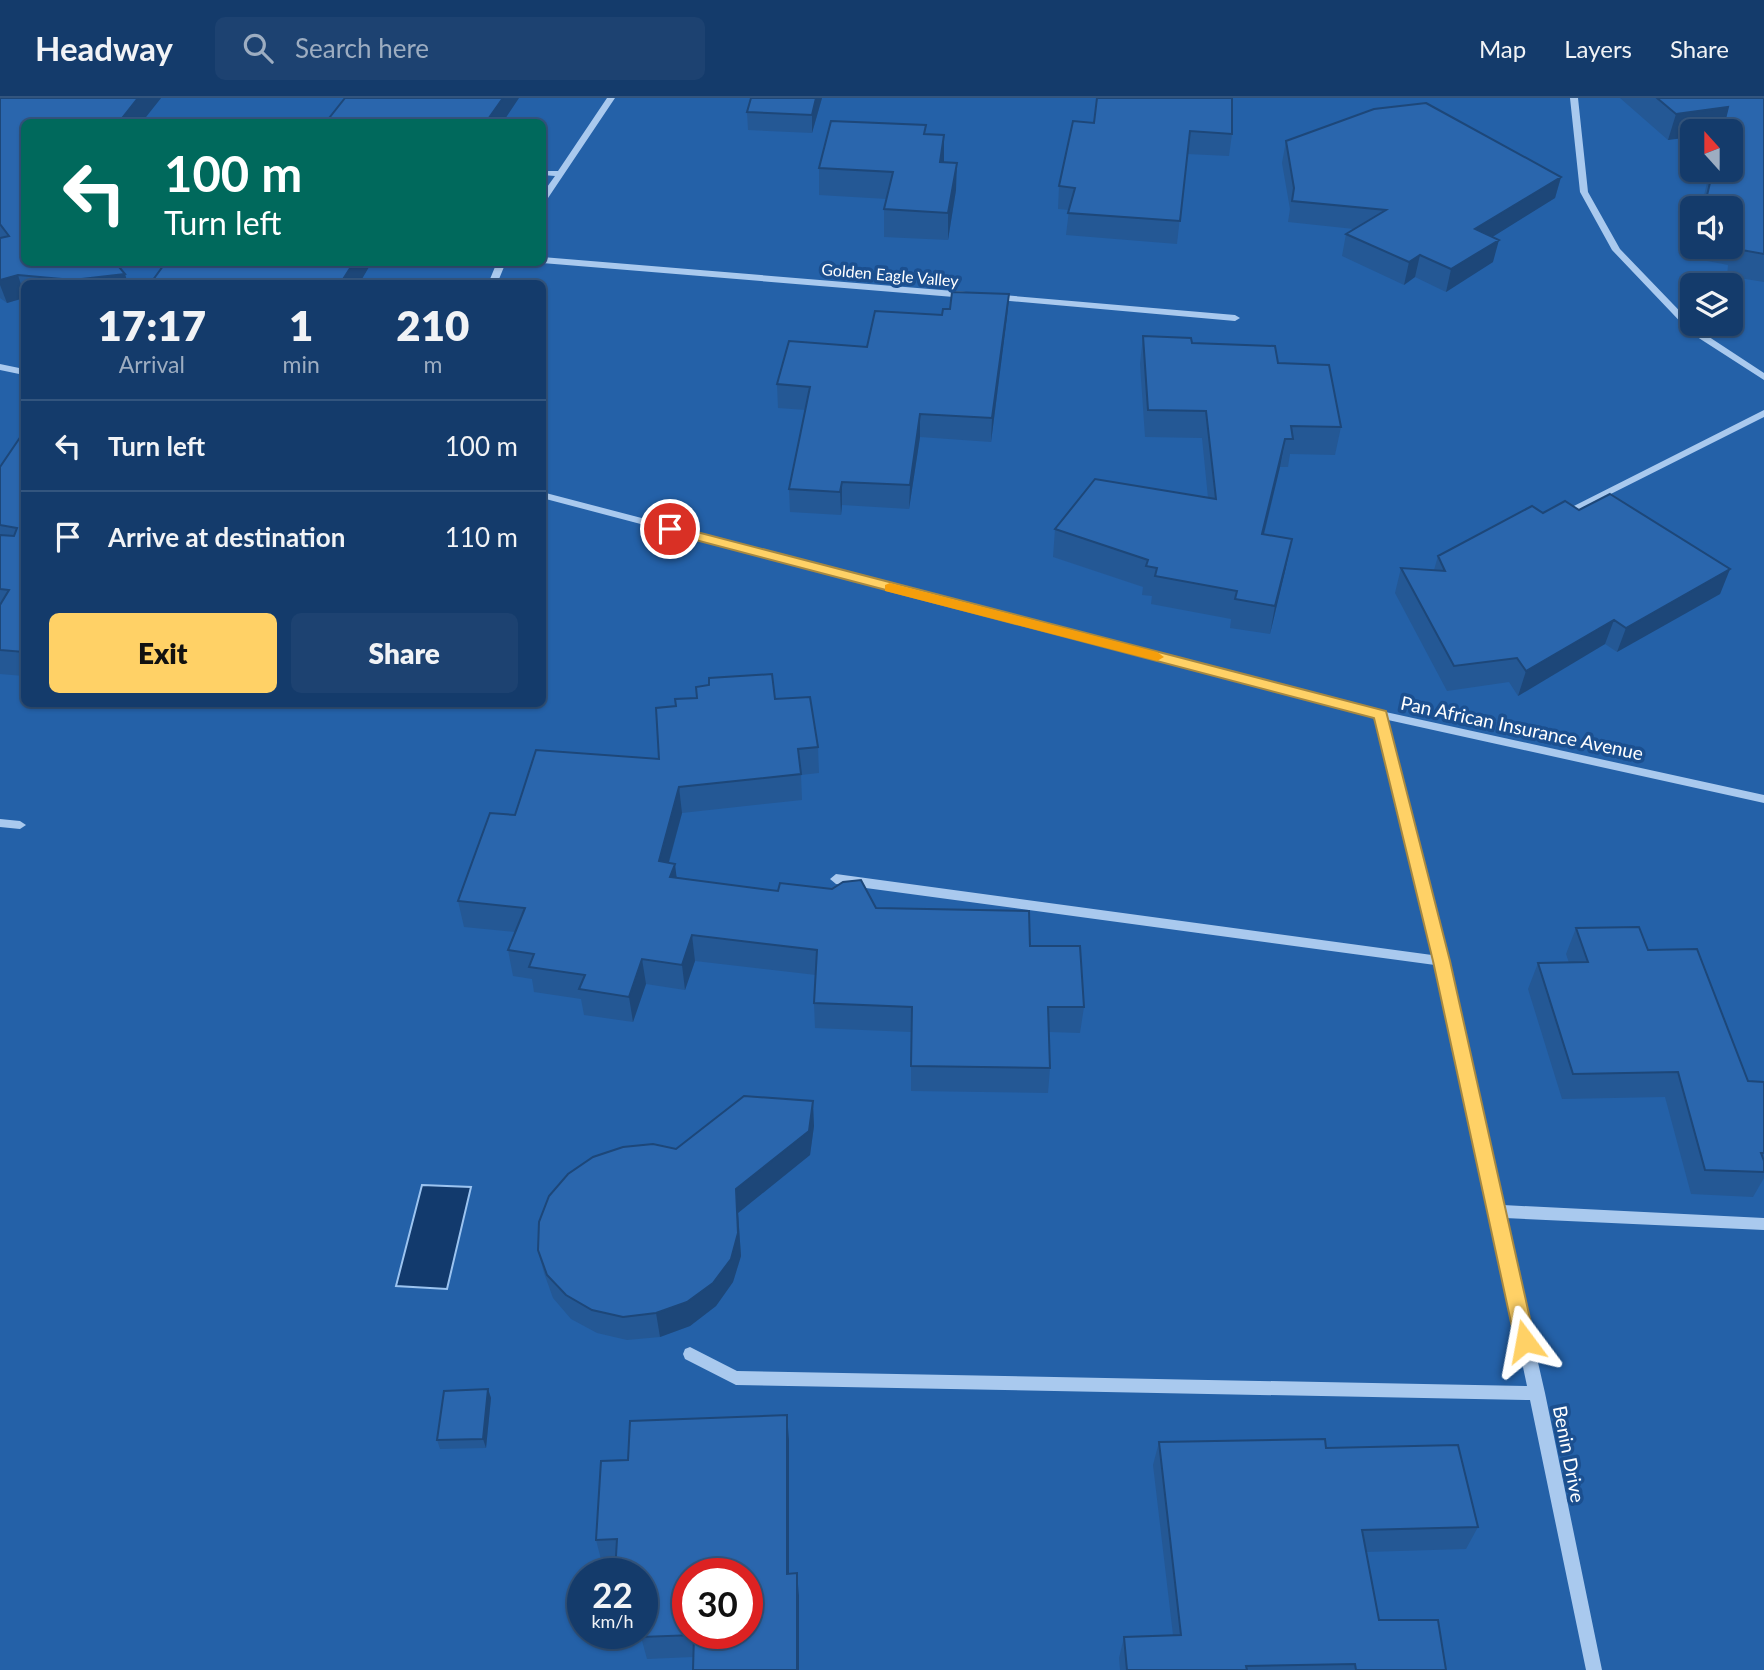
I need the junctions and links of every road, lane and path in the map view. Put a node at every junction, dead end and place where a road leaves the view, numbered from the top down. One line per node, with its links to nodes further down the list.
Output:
1 (611, 98): 4 (street)
2 (1574, 98): 12 (street)
3 (546, 173): 4 (street)
4 (560, 174): 5 (street)
5 (546, 195)
6 (546, 260): 7 (street, Golden Eagle Valley)
7 (972, 296)
8 (986, 297): 9 (street, Golden Eagle Valley)
9 (1235, 317)
10 (0, 367): 11 (street)
11 (21, 371)
12 (1764, 377)
13 (1764, 412): 15 (street)
14 (546, 496): 16 (street, Pan African Insurance Avenue)
15 (1563, 514)
16 (1381, 715): 17 (street, Pan African Insurance Avenue); 21 (street, Benin Drive)
17 (1764, 799)
18 (0, 824): 19 (street)
19 (20, 825)
20 (836, 879): 21 (street)
21 (1442, 961): 22 (street, Benin Drive)
22 (1494, 1211): 23 (street); 25 (street, Benin Drive)
23 (1764, 1224)
24 (690, 1354): 25 (street)
25 (1537, 1393): 26 (street, Benin Drive)
26 (1594, 1670)

